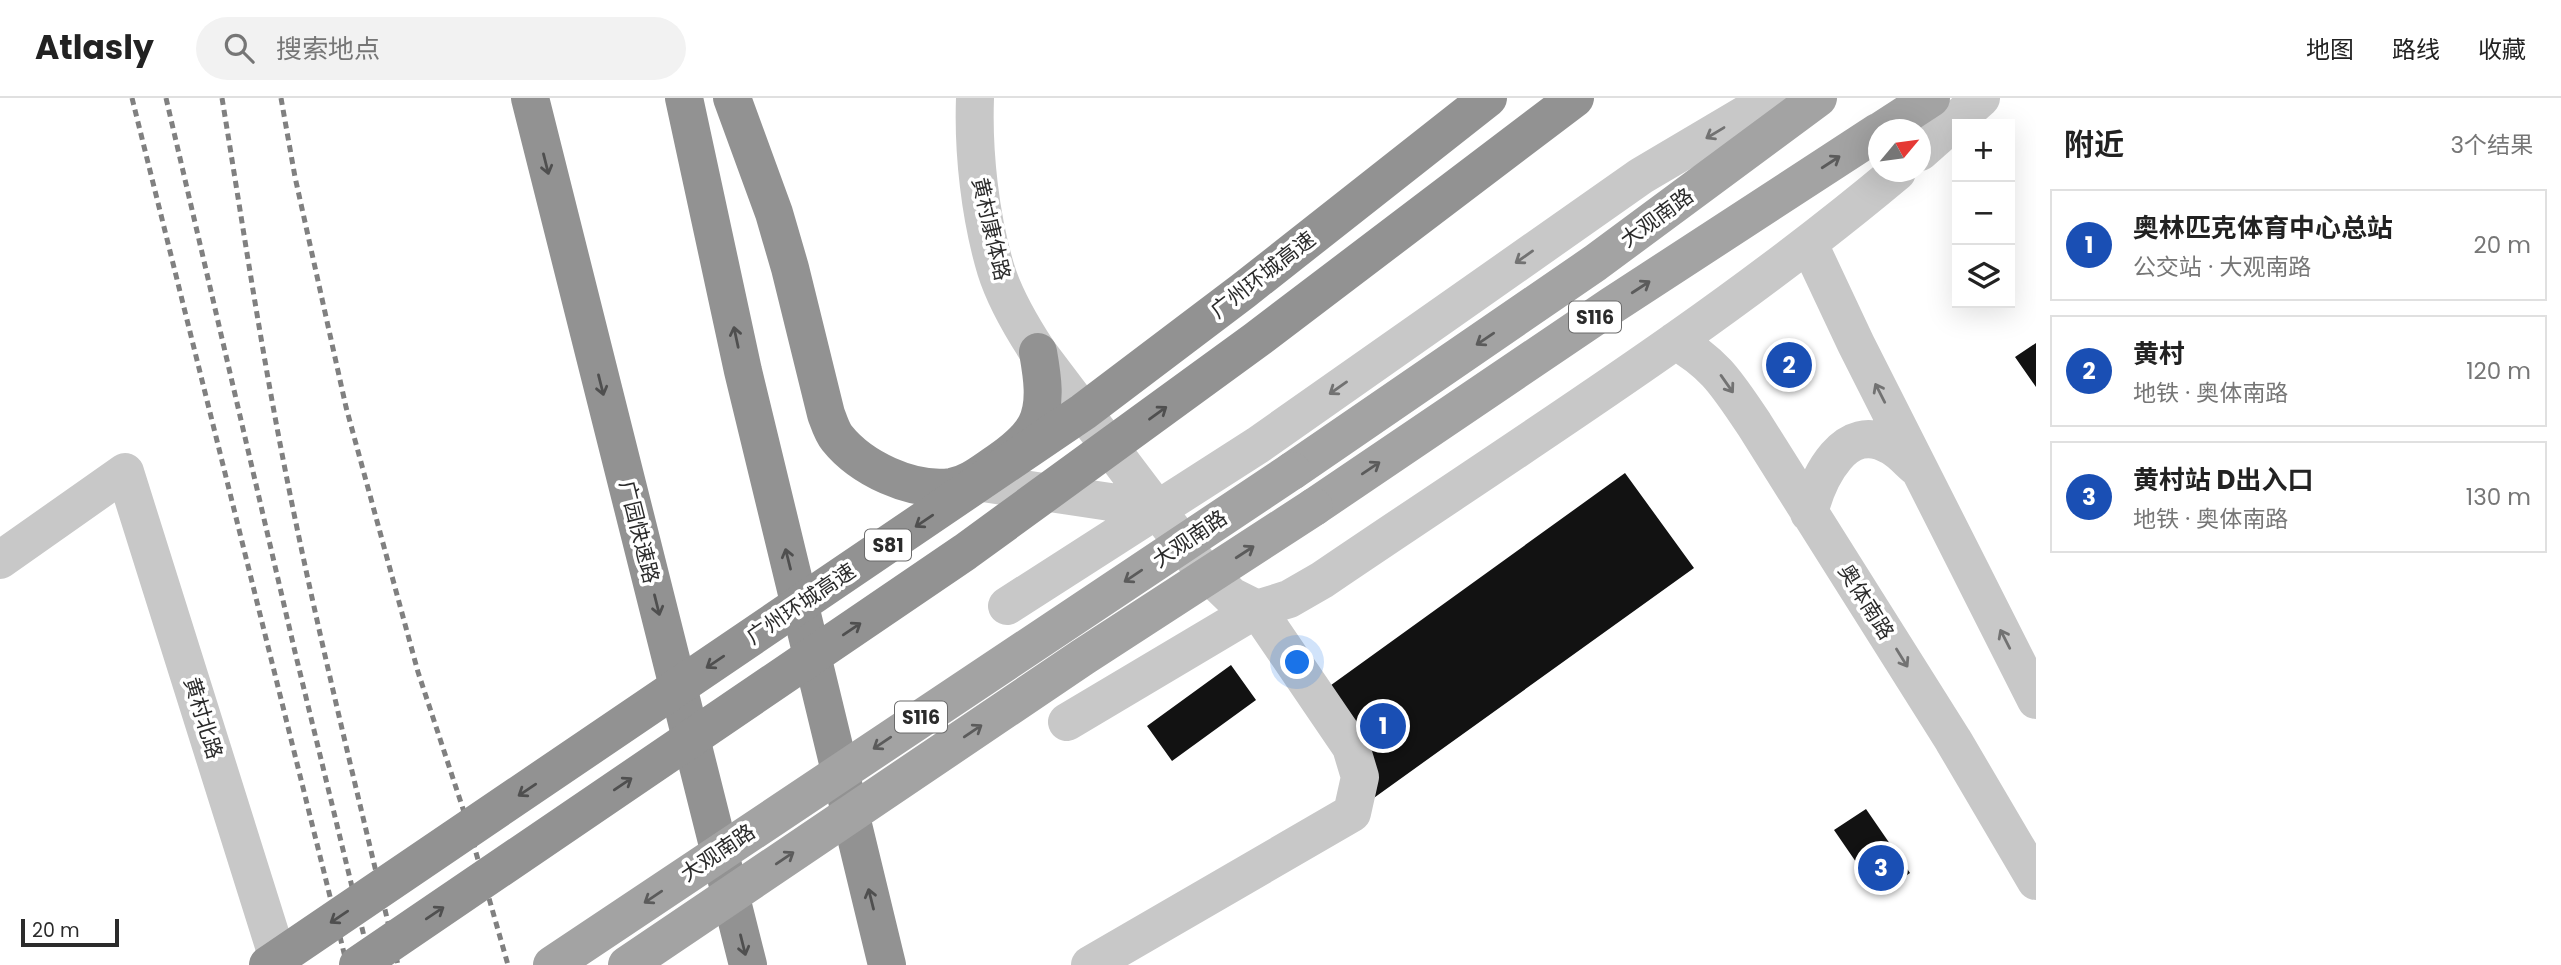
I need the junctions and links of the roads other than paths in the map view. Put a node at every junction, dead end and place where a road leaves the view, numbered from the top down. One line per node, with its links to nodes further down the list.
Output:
1 (530, 98): 36 (highway, 广园快速路, one-way to 36)
2 (684, 98): 37 (highway, one-way to 2)
3 (732, 98): 22 (highway)
4 (975, 98): 20 (street, 黄村康体路)
5 (1469, 98): 22 (highway, bridge)
6 (1488, 98): 22 (highway, 广州环城高速 / S81, bridge)
7 (1574, 98): 18 (highway, S81, bridge)
8 (1595, 98): 18 (highway, bridge)
9 (1773, 98): 23 (street, one-way to 23)
10 (1818, 98): 34 (main road, 大观南路 / S116, one-way to 34, bridge)
11 (1931, 98): 13 (main road, 大观南路 / S116)
12 (1981, 98): 15 (street)
13 (1899, 119)
14 (1868, 139): 35 (main road, 大观南路 / S116, one-way to 14, bridge)
15 (1931, 142)
16 (1885, 182): 17 (street)
17 (1809, 244): 19 (street); 21 (street, one-way to 17)
18 (1256, 340): 33 (highway, S81, one-way to 18, bridge)
19 (1675, 341): 24 (street, 奥体南路, one-way to 24); 27 (street)
20 (1038, 352): 22 (highway); 23 (street, 黄村康体路)
21 (1918, 468): 24 (street); 28 (street, one-way to 21)
22 (987, 474): 23 (street); 31 (highway, 广州环城高速 / S81, one-way to 31, bridge)
23 (1157, 509): 26 (street); 27 (street, 黄村康体路)
24 (1810, 513): 30 (street, 奥体南路, one-way to 30)
25 (0, 560): 32 (street, 黄村北路)
26 (1007, 606)
27 (1257, 609): 29 (street); 38 (street)
28 (2036, 700)
29 (1066, 722)
30 (2036, 881)
31 (268, 965)
32 (280, 965)
33 (359, 965)
34 (552, 965)
35 (626, 965)
36 (748, 965)
37 (887, 965)
38 (1090, 965)

